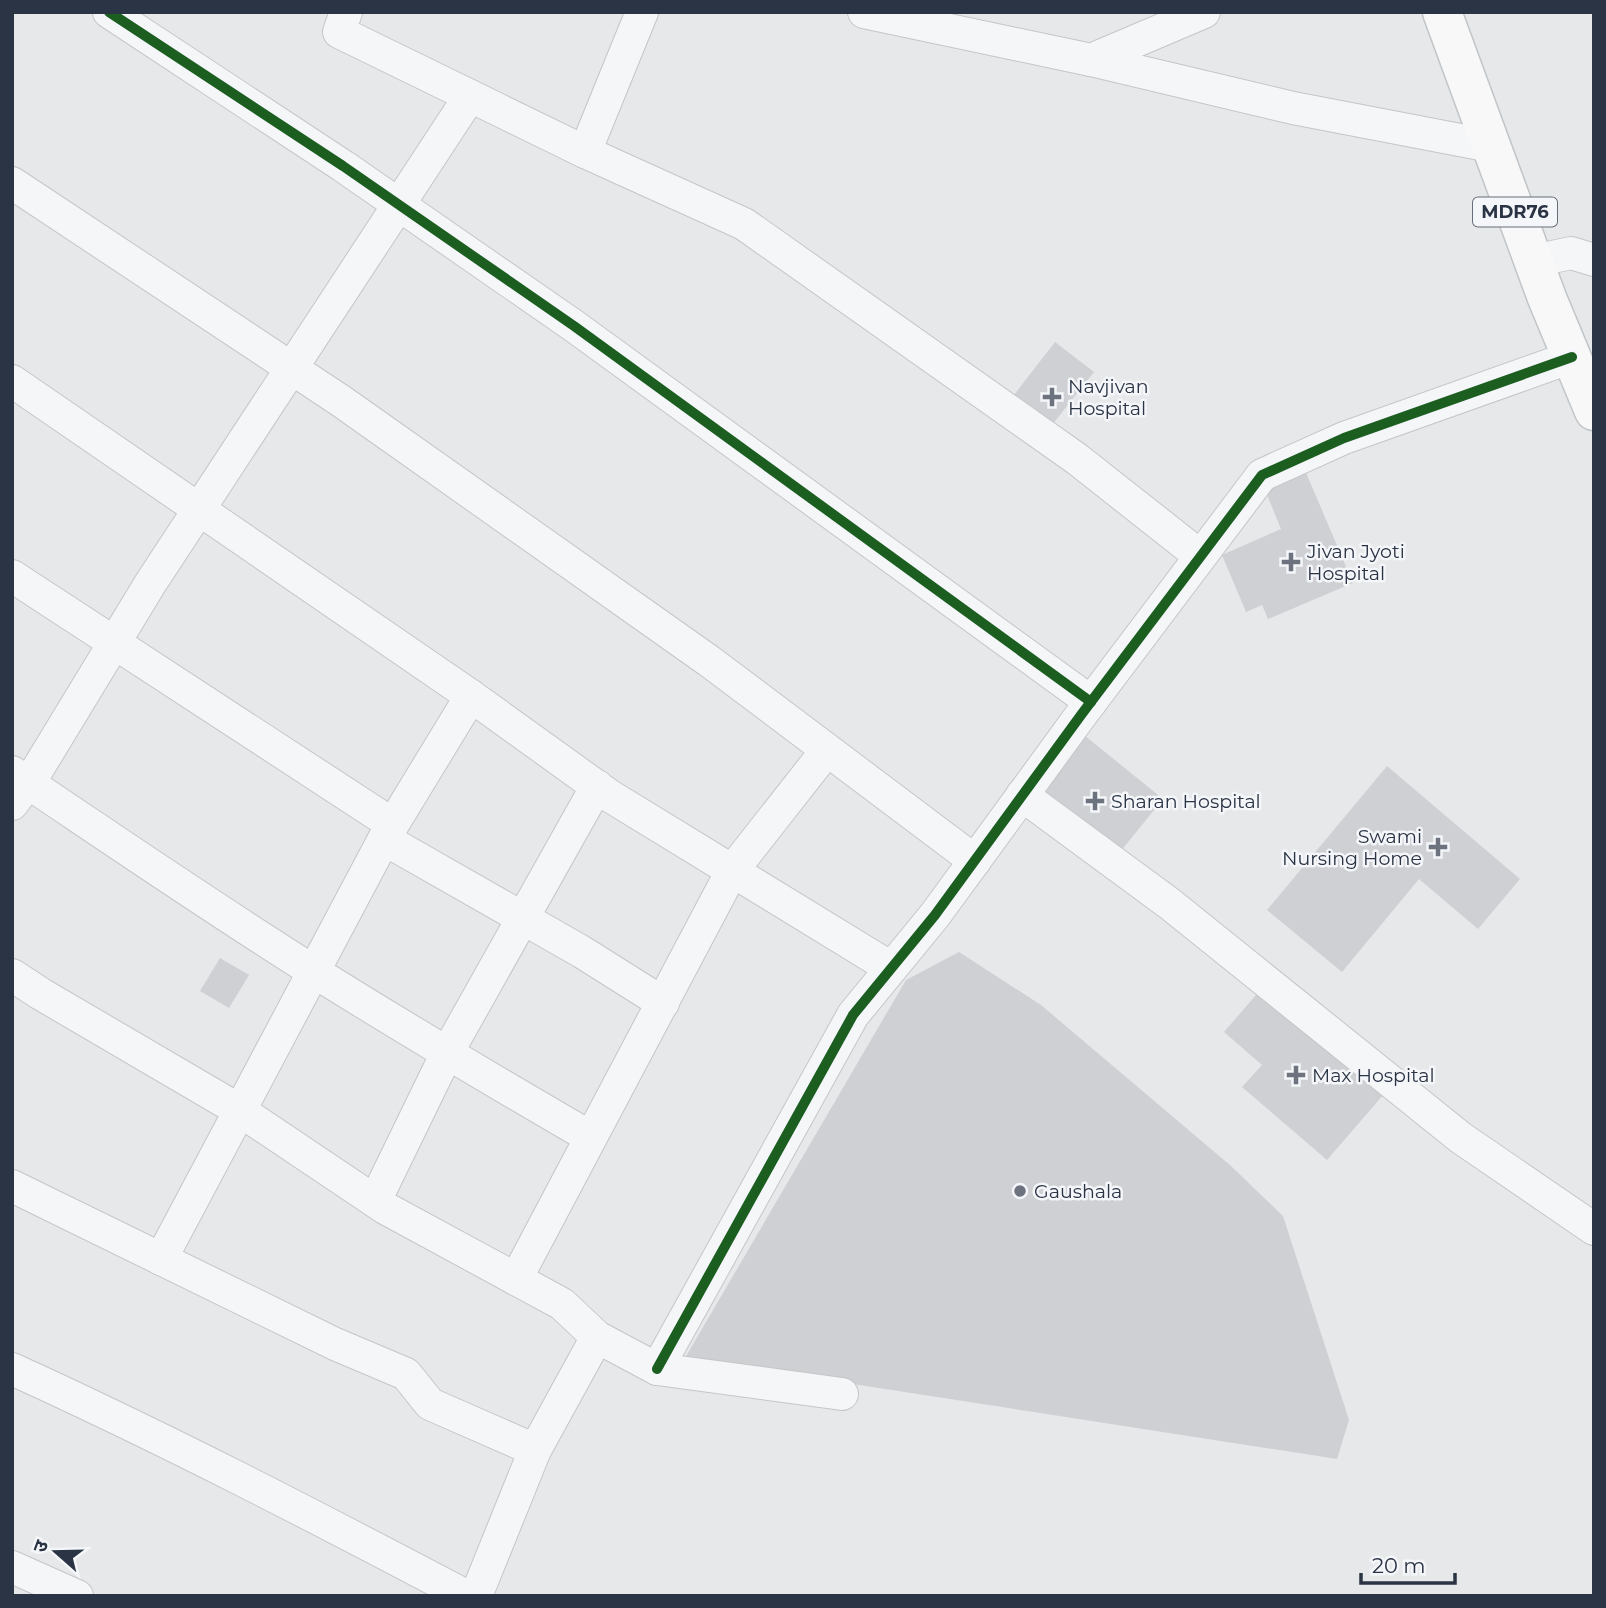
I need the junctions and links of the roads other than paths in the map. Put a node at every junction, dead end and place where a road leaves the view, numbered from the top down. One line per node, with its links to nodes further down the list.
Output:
1 (110, 12): 12 (street)
2 (346, 12): 8 (street)
3 (642, 12): 10 (street)
4 (864, 12): 7 (street)
5 (1204, 12): 7 (street)
6 (1442, 12): 9 (main road, MDR76)
7 (1091, 60): 9 (street)
8 (470, 96): 10 (street); 12 (street)
9 (1491, 146): 14 (main road, MDR76)
10 (585, 152): 20 (street)
11 (12, 183): 16 (street)
12 (398, 204): 16 (street); 24 (street)
13 (1594, 260): 14 (street)
14 (1534, 261): 15 (main road, MDR76)
15 (1572, 357): 18 (main road, MDR76); 20 (street)
16 (291, 369): 19 (street); 25 (street)
17 (12, 381): 19 (street)
18 (1594, 411)
19 (199, 510): 22 (street); 23 (street)
20 (1200, 556): 24 (street)
21 (12, 576): 22 (street)
22 (114, 643): 26 (street); 29 (street)
23 (471, 695): 27 (street); 29 (street)
24 (1091, 702): 28 (street)
25 (827, 750): 30 (street); 31 (street)
26 (18, 786): 34 (street)
27 (597, 786): 31 (street); 32 (street)
28 (1022, 795): 30 (street); 42 (street)
29 (388, 832): 32 (street); 34 (street)
30 (975, 861): 33 (street)
31 (732, 871): 33 (street); 36 (street)
32 (523, 919): 36 (street); 37 (street)
33 (891, 968): 46 (street)
34 (313, 971): 37 (street); 38 (street)
35 (12, 975): 38 (street)
36 (663, 1003): 39 (street)
37 (447, 1053): 39 (street); 41 (street)
38 (239, 1110): 41 (street); 43 (street)
39 (590, 1137): 44 (street)
40 (12, 1186): 43 (street)
41 (374, 1201): 44 (street)
42 (1594, 1229)
43 (161, 1259): 49 (street)
44 (516, 1279): 45 (street)
45 (597, 1337): 46 (street); 49 (street)
46 (657, 1368): 48 (street)
47 (12, 1369): 52 (street)
48 (842, 1394)
49 (535, 1450): 53 (street)
50 (12, 1567): 51 (street)
51 (77, 1596)
52 (466, 1596)
53 (476, 1596)

